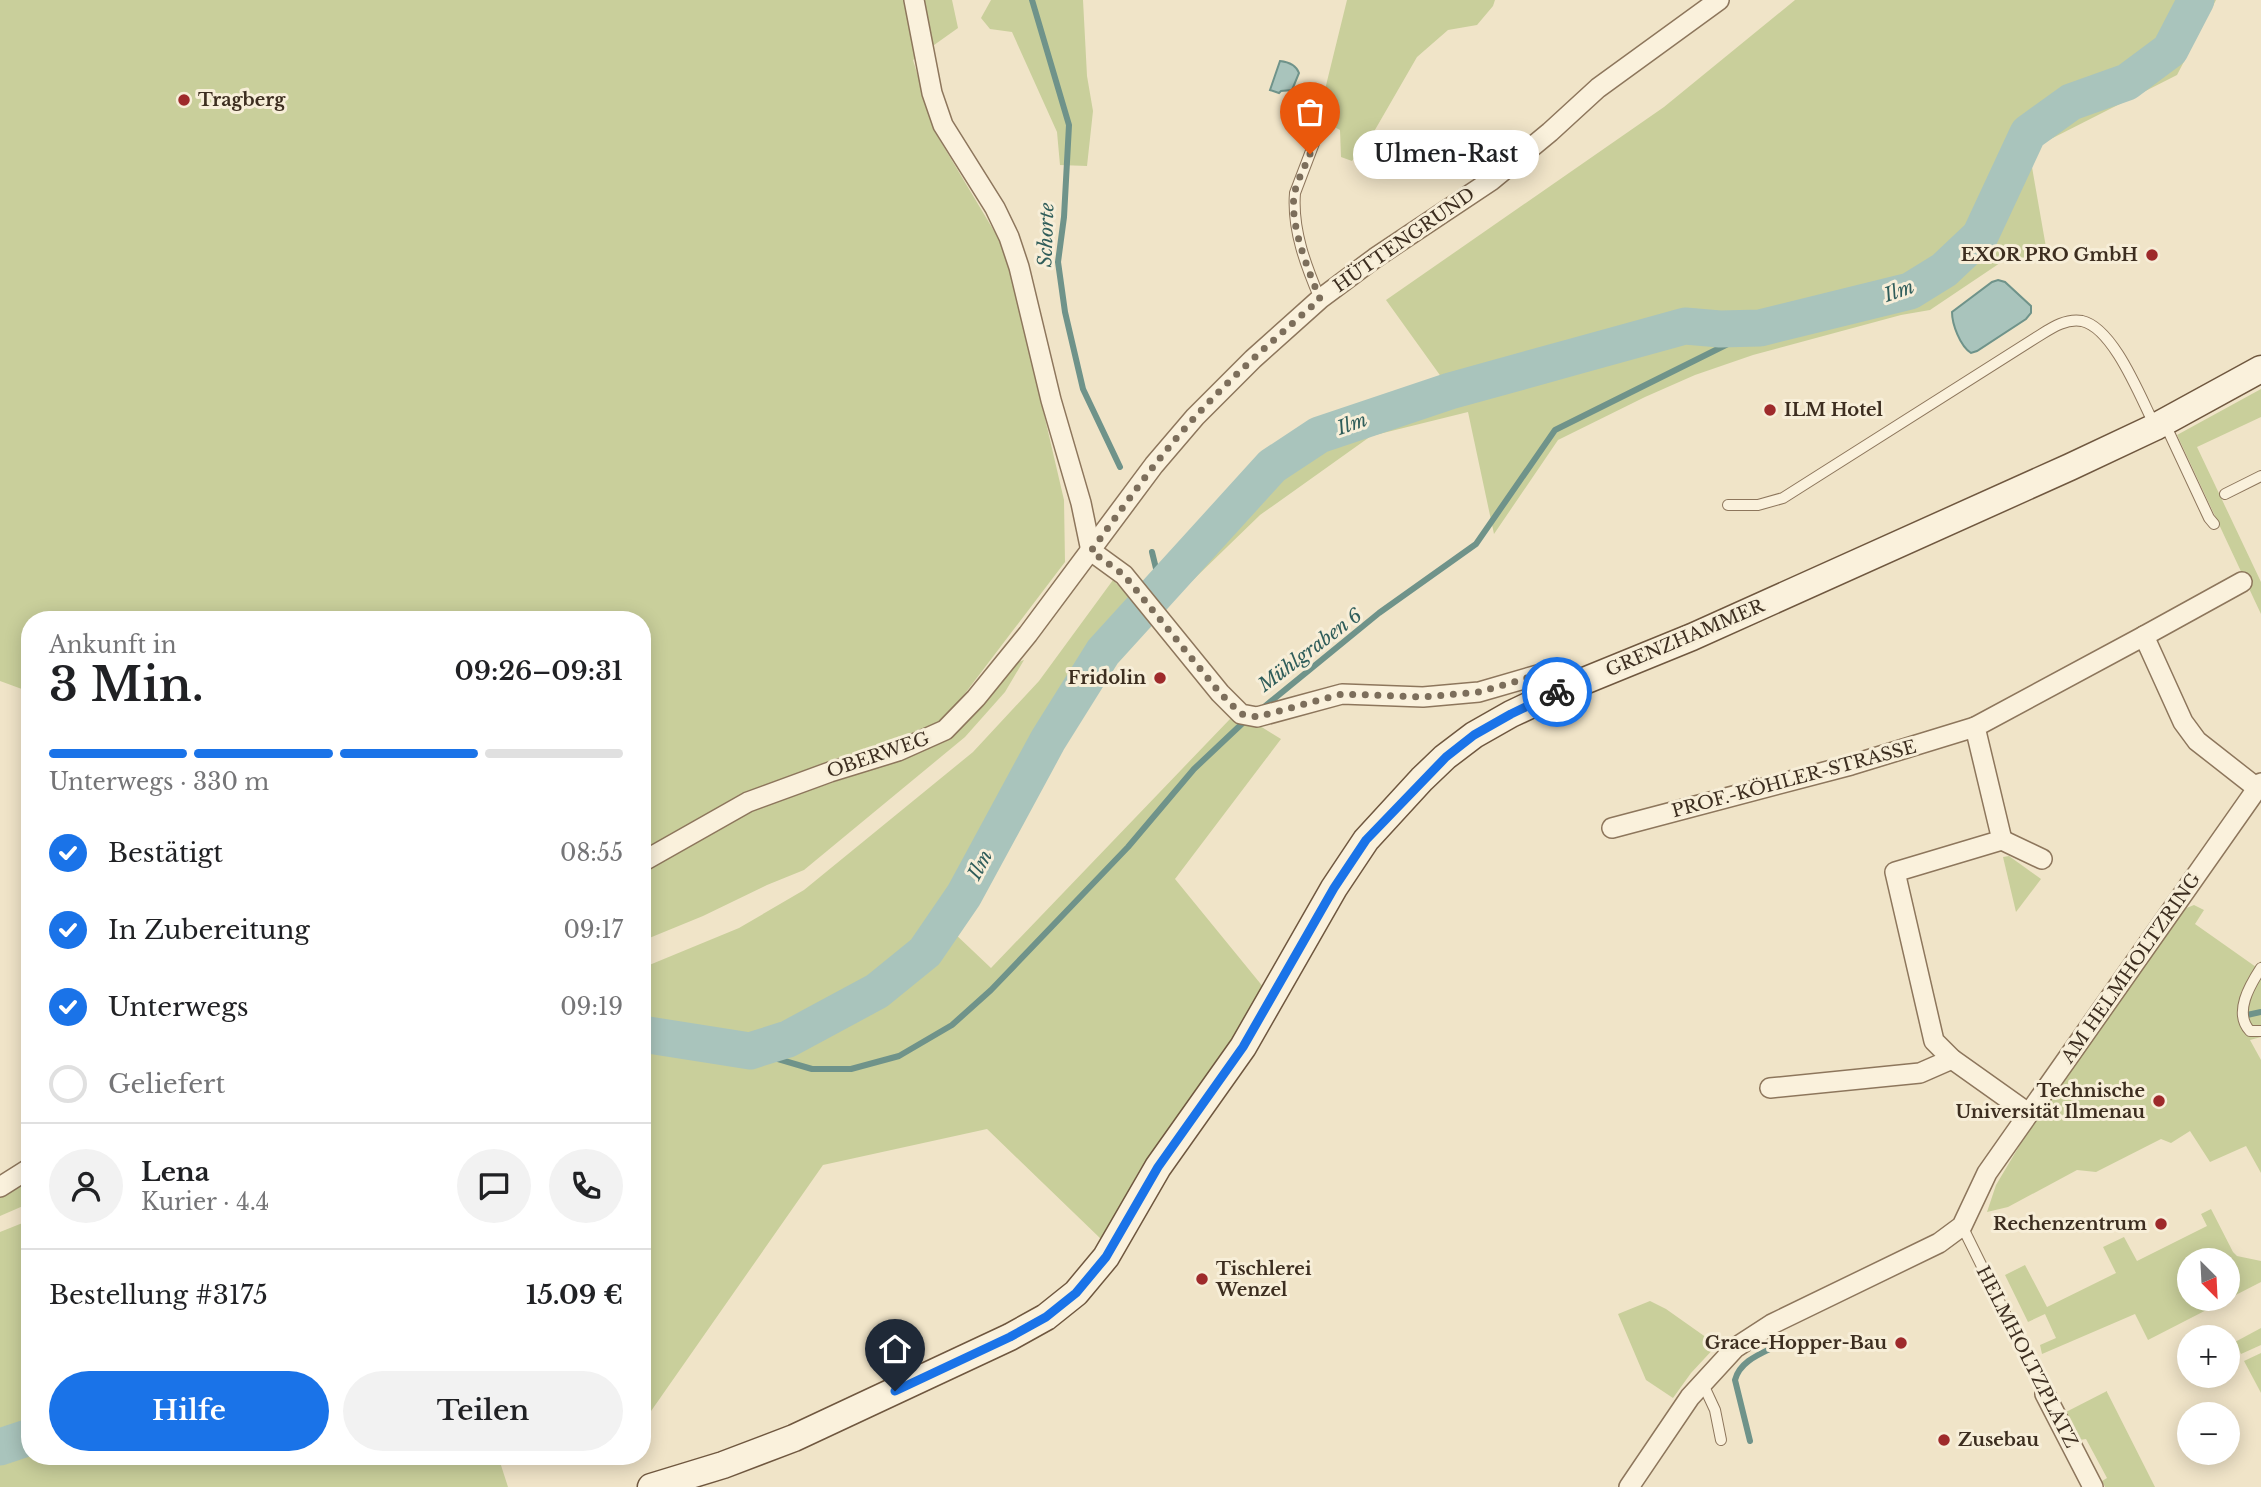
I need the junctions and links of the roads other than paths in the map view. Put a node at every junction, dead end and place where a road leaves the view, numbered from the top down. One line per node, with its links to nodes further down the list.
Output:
1 (914, 0): 11 (street)
2 (1719, 0): 4 (street, HÜTTENGRUND)
3 (1326, 109): 4 (lane, HÜTTENGRUND)
4 (1320, 299): 11 (street, HÜTTENGRUND)
5 (2261, 369): 6 (main road, GRENZHAMMER)
6 (2159, 424): 9 (lane); 10 (lane); 14 (main road, GRENZHAMMER)
7 (2261, 477): 8 (lane)
8 (2225, 494)
9 (1728, 505)
10 (2214, 524)
11 (1091, 551): 14 (street); 19 (street, OBERWEG)
12 (2242, 582): 13 (street, PROF.-KÖHLER-STRASSE)
13 (2144, 636): 15 (street, PROF.-KÖHLER-STRASSE); 16 (street)
14 (1562, 690): 32 (main road, GRENZHAMMER)
15 (1975, 727): 17 (street, PROF.-KÖHLER-STRASSE); 18 (street)
16 (2259, 786): 25 (street, AM HELMHOLTZRING)
17 (1612, 828)
18 (2002, 840): 20 (street); 23 (street)
19 (651, 857)
20 (2042, 859)
21 (2261, 968): 22 (lane)
22 (2261, 1031)
23 (1952, 1059): 24 (street); 25 (street)
24 (1770, 1088)
25 (2028, 1113): 28 (street, AM HELMHOLTZRING)
26 (21, 1174): 27 (street)
27 (0, 1187)
28 (1962, 1226): 29 (street); 30 (lane, HELMHOLTZPLATZ)
29 (1702, 1382): 31 (lane); 33 (street)
30 (2045, 1394): 34 (street, HELMHOLTZPLATZ)
31 (1721, 1440)
32 (651, 1487)
33 (1629, 1487)
34 (2093, 1487)

